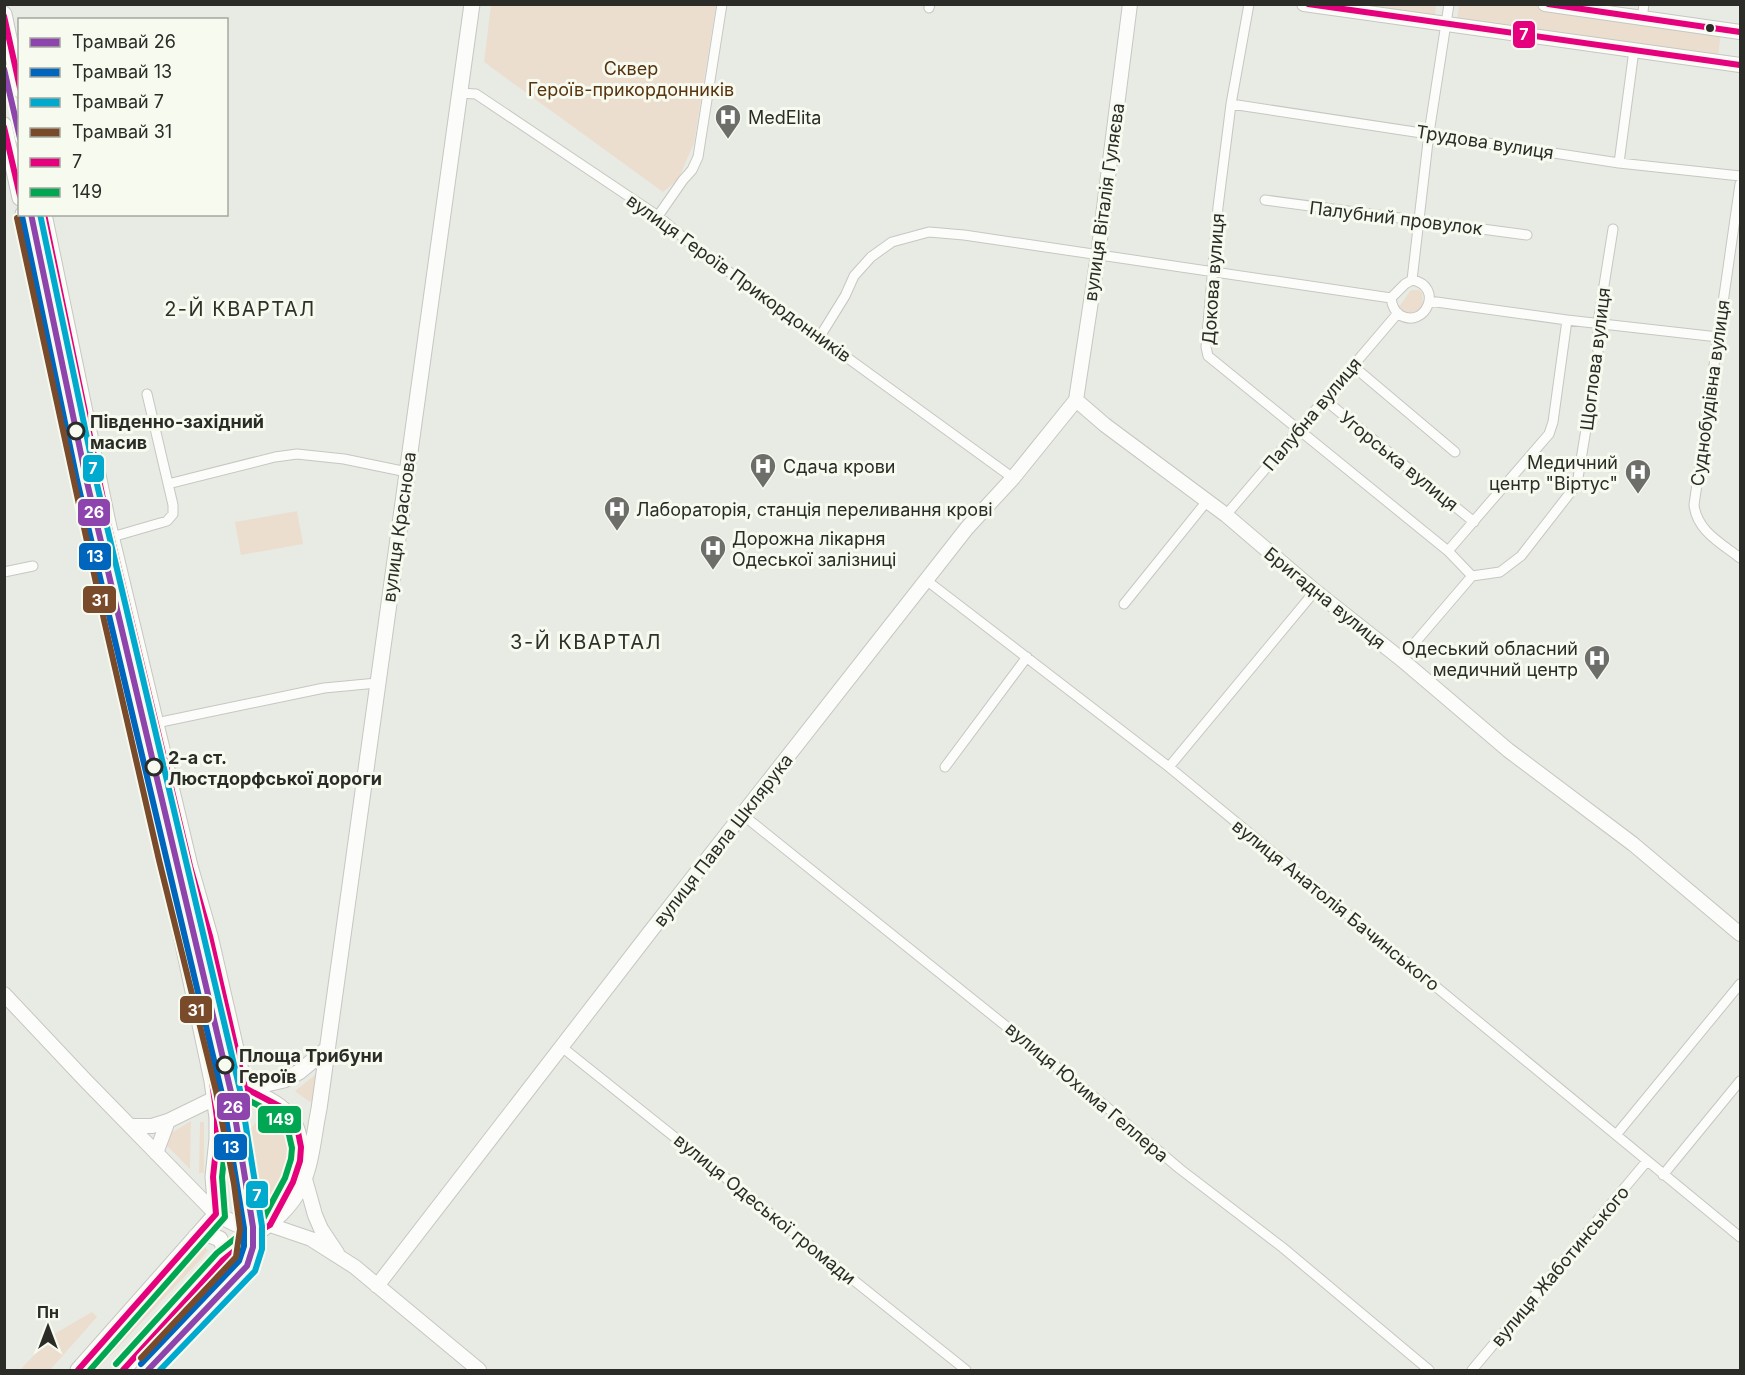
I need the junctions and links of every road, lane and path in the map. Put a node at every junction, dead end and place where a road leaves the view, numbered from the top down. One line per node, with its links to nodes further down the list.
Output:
1 (472, 4): 15 (main road, вулиця Краснова)
2 (722, 4): 26 (street)
3 (1130, 4): 30 (street, вулиця Віталія Гуляєва)
4 (1249, 4): 16 (street, Докова вулиця)
5 (1304, 4): 10 (street)
6 (1449, 4): 10 (street)
7 (1545, 4): 8 (street)
8 (1643, 11): 11 (street)
9 (4, 14): 14 (main road)
10 (1446, 24): 12 (street); 18 (street)
11 (1740, 32)
12 (1634, 50): 13 (street); 19 (street)
13 (1740, 64)
14 (18, 80)
15 (459, 93): 26 (street, вулиця Героїв Прикордонників); 46 (main road, вулиця Краснова)
16 (1231, 104): 18 (street, Трудова вулиця); 31 (street, Докова вулиця)
17 (4, 125): 22 (main road)
18 (1429, 133): 19 (street, Трудова вулиця); 27 (street)
19 (1619, 163): 20 (street, Трудова вулиця)
20 (1740, 176)
21 (1740, 184): 38 (street, Суднобудівна вулиця)
22 (18, 189)
23 (1265, 200): 27 (street, Палубний провулок)
24 (23, 216): 65 (main road)
25 (44, 216): 52 (main road)
26 (658, 216): 39 (street, вулиця Героїв Прикордонників)
27 (1419, 221): 29 (street, Палубний провулок); 32 (street)
28 (1613, 230): 37 (street, Щоглова вулиця)
29 (1527, 235)
30 (1098, 255): 31 (street); 39 (street); 42 (street, вулиця Віталія Гуляєва)
31 (1213, 272): 33 (street); 44 (street, Докова вулиця)
32 (1412, 280): 33 (street); 34 (street)
33 (1391, 298): 35 (street)
34 (1430, 301): 35 (street); 36 (street)
35 (1398, 313): 40 (street, Палубна вулиця)
36 (1567, 320): 37 (street); 51 (street)
37 (1598, 323): 38 (street); 57 (street, Щоглова вулиця)
38 (1718, 337): 54 (street, Суднобудівна вулиця)
39 (819, 338): 47 (street, вулиця Героїв Прикордонників)
40 (1353, 366): 43 (street, Палубна вулиця); 45 (street)
41 (147, 394): 48 (street)
42 (1076, 400): 47 (street, вулиця Павла Шклярука); 49 (street, Бригадна вулиця)
43 (1325, 400): 44 (street, Палубна вулиця); 51 (street, Угорська вулиця)
44 (1298, 430): 50 (street, Палубна вулиця); 53 (street, Докова вулиця)
45 (1455, 452)
46 (407, 472): 48 (street); 63 (main road, вулиця Краснова)
47 (1013, 478): 58 (street, вулиця Павла Шклярука)
48 (168, 484): 52 (street)
49 (1207, 501): 50 (street, Бригадна вулиця); 60 (street)
50 (1226, 515): 59 (street, Бригадна вулиця)
51 (1474, 522): 53 (street)
52 (112, 537): 64 (main road)
53 (1448, 551): 57 (street, Докова вулиця)
54 (1740, 558)
55 (33, 566): 56 (street)
56 (4, 572)
57 (1472, 576): 62 (street)
58 (926, 580): 61 (street, вулиця Анатолія Бачинського); 68 (street, вулиця Павла Шклярука)
59 (1315, 591): 62 (street, Бригадна вулиця); 67 (street)
60 (1124, 604)
61 (1027, 657): 66 (street); 67 (street, вулиця Анатолія Бачинського)
62 (1401, 659): 69 (street, Бригадна вулиця)
63 (377, 683): 64 (street); 73 (main road, вулиця Краснова)
64 (156, 722): 65 (street); 75 (main road)
65 (137, 727): 76 (main road)
66 (945, 767)
67 (1169, 767): 79 (street, вулиця Анатолія Бачинського)
68 (743, 815): 72 (street, вулиця Павла Шклярука); 96 (street, вулиця Юхима Геллера)
69 (1740, 934)
70 (1740, 984): 79 (street)
71 (4, 994): 78 (street)
72 (563, 1048): 91 (street, вулиця Павла Шклярука); 95 (street, вулиця Одеської громади)
73 (327, 1049): 75 (main road); 84 (main road, вулиця Краснова)
74 (1740, 1081): 83 (street)
75 (237, 1090): 76 (main road); 81 (main road)
76 (213, 1099): 77 (street); 85 (main road)
77 (168, 1121): 78 (street); 80 (street)
78 (130, 1126): 80 (street)
79 (1616, 1135): 82 (street, вулиця Анатолія Бачинського)
80 (156, 1153): 85 (street)
81 (300, 1161): 84 (street); 86 (main road)
82 (1647, 1161): 83 (street, вулиця Анатолія Бачинського); 97 (street, вулиця Жаботинського)
83 (1663, 1175): 88 (street, вулиця Анатолія Бачинського)
84 (304, 1178): 86 (main road); 89 (street)
85 (216, 1214): 86 (main road); 87 (main road)
86 (262, 1226): 89 (street); 90 (main road)
87 (196, 1236): 90 (main road); 92 (main road)
88 (1740, 1237)
89 (340, 1257): 91 (street)
90 (223, 1260): 93 (main road)
91 (377, 1286): 94 (street)
92 (78, 1371)
93 (123, 1371)
94 (479, 1371)
95 (966, 1371)
96 (1429, 1371)
97 (1472, 1371)

